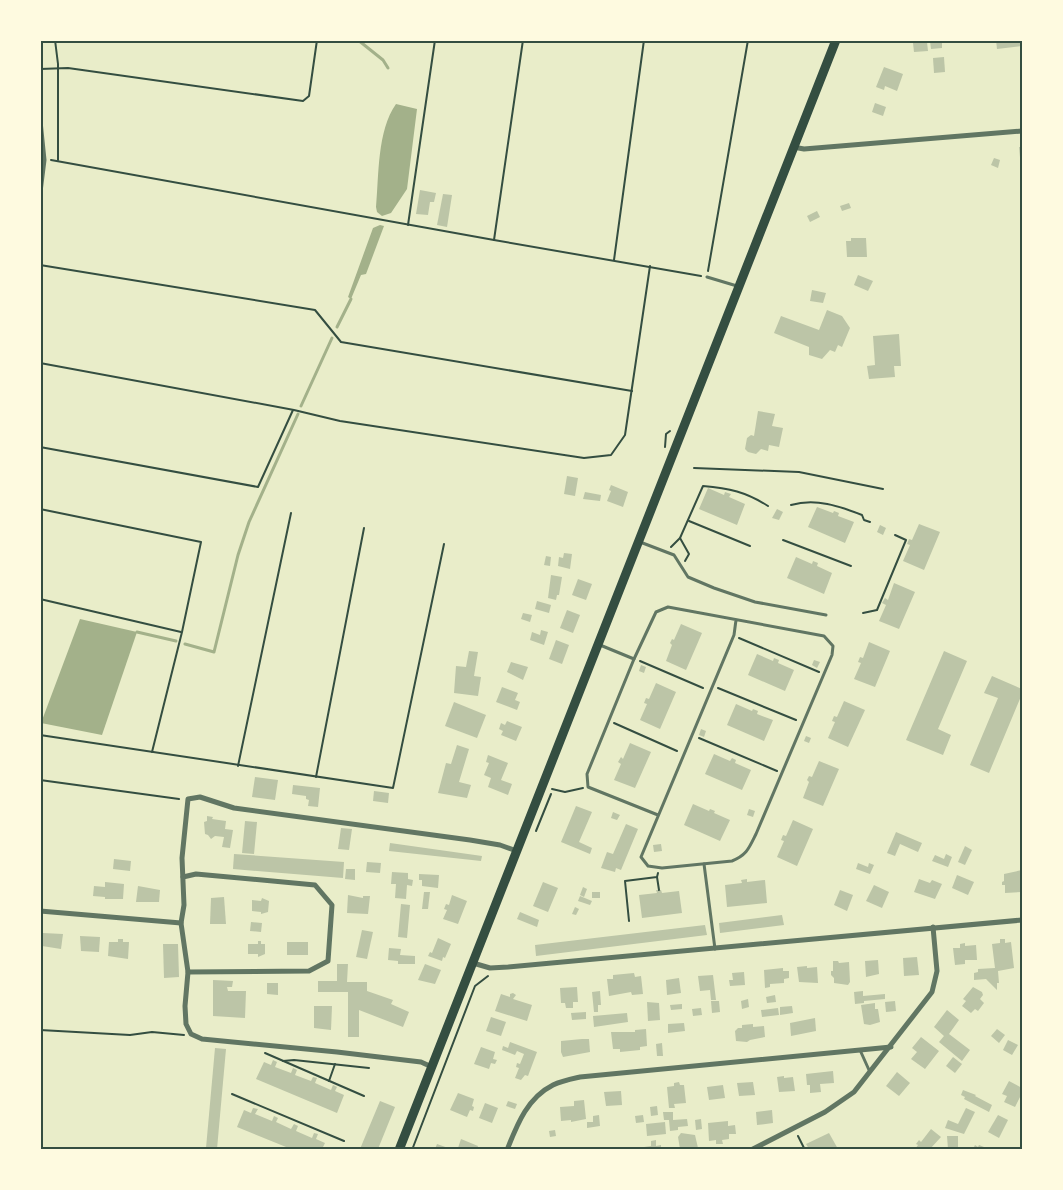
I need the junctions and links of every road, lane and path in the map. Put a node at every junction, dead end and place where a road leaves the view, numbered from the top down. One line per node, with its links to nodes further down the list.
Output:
1 (55, 40): 9 (path)
2 (316, 40): 9 (path)
3 (435, 40): 16 (path)
4 (523, 40): 17 (path)
5 (644, 40): 18 (path)
6 (748, 40): 21 (path)
7 (836, 40): 12 (main road)
8 (40, 69): 9 (path)
9 (58, 69): 14 (path)
10 (40, 121): 13 (street)
11 (1023, 131): 12 (street)
12 (793, 147): 22 (main road)
13 (44, 160): 14 (path); 15 (street)
14 (58, 160): 16 (path)
15 (40, 192)
16 (408, 225): 17 (path)
17 (494, 240): 18 (path)
18 (614, 260): 20 (path)
19 (40, 265): 24 (path)
20 (650, 266): 21 (path); 24 (path)
21 (707, 277): 22 (lane)
22 (739, 286): 39 (main road)
23 (40, 363): 25 (path)
24 (632, 391): 25 (path)
25 (294, 410): 26 (path)
26 (40, 447)
27 (694, 468): 28 (path)
28 (883, 489)
29 (791, 505): 34 (path)
30 (768, 506): 33 (path)
31 (40, 509): 49 (path)
32 (291, 513): 62 (path)
33 (688, 520): 37 (path); 41 (path)
34 (870, 522)
35 (364, 528): 64 (path)
36 (895, 535): 46 (path)
37 (680, 538): 42 (path); 44 (path)
38 (783, 540): 43 (path)
39 (639, 541): 42 (lane); 51 (main road)
40 (444, 544): 64 (path)
41 (750, 546)
42 (667, 552): 44 (lane)
43 (851, 566)
44 (682, 567): 47 (lane)
45 (40, 599): 49 (path)
46 (863, 613)
47 (826, 615)
48 (736, 620): 50 (lane); 52 (lane); 53 (lane)
49 (182, 632): 60 (path)
50 (734, 635): 53 (path); 54 (lane)
51 (598, 644): 52 (lane); 70 (main road)
52 (634, 659): 55 (path); 56 (lane)
53 (824, 674): 57 (lane)
54 (712, 686): 55 (lane); 57 (path)
55 (710, 691): 59 (lane)
56 (609, 721): 61 (path); 66 (lane)
57 (803, 723): 63 (lane)
58 (40, 735): 60 (path)
59 (691, 735): 61 (lane); 63 (path)
60 (152, 752): 62 (path)
61 (683, 754): 69 (lane)
62 (238, 766): 64 (path)
63 (782, 773): 71 (lane)
64 (316, 777)
65 (40, 780): 68 (path)
66 (588, 787): 67 (path); 69 (lane)
67 (552, 789)
68 (188, 799): 70 (street); 73 (street)
69 (658, 814): 72 (lane)
70 (516, 851): 82 (main road)
71 (704, 864): 72 (lane); 81 (lane)
72 (660, 868): 74 (path)
73 (183, 877): 79 (street); 84 (street)
74 (657, 877): 75 (path); 78 (path)
75 (659, 890)
76 (40, 911): 79 (street)
77 (1023, 920): 80 (street)
78 (629, 921)
79 (181, 922): 84 (street)
80 (933, 927): 81 (street); 88 (street)
81 (716, 950): 83 (street)
82 (473, 963): 83 (street); 93 (main road)
83 (490, 968): 102 (path)
84 (188, 972): 86 (street)
85 (40, 1030): 86 (path)
86 (191, 1034): 87 (street)
87 (256, 1044): 90 (street); 91 (path)
88 (891, 1047): 89 (street); 95 (street)
89 (860, 1050): 95 (lane); 103 (street)
90 (337, 1052): 92 (path); 93 (street)
91 (280, 1061): 92 (path); 96 (path)
92 (335, 1065): 94 (path); 96 (path)
93 (432, 1067): 101 (main road)
94 (369, 1068)
95 (870, 1072): 99 (street)
96 (329, 1081): 98 (path)
97 (232, 1094): 100 (path)
98 (364, 1096)
99 (794, 1128): 104 (street); 105 (path)
100 (344, 1141)
101 (399, 1149)
102 (412, 1149)
103 (507, 1149)
104 (751, 1149)
105 (805, 1149)

